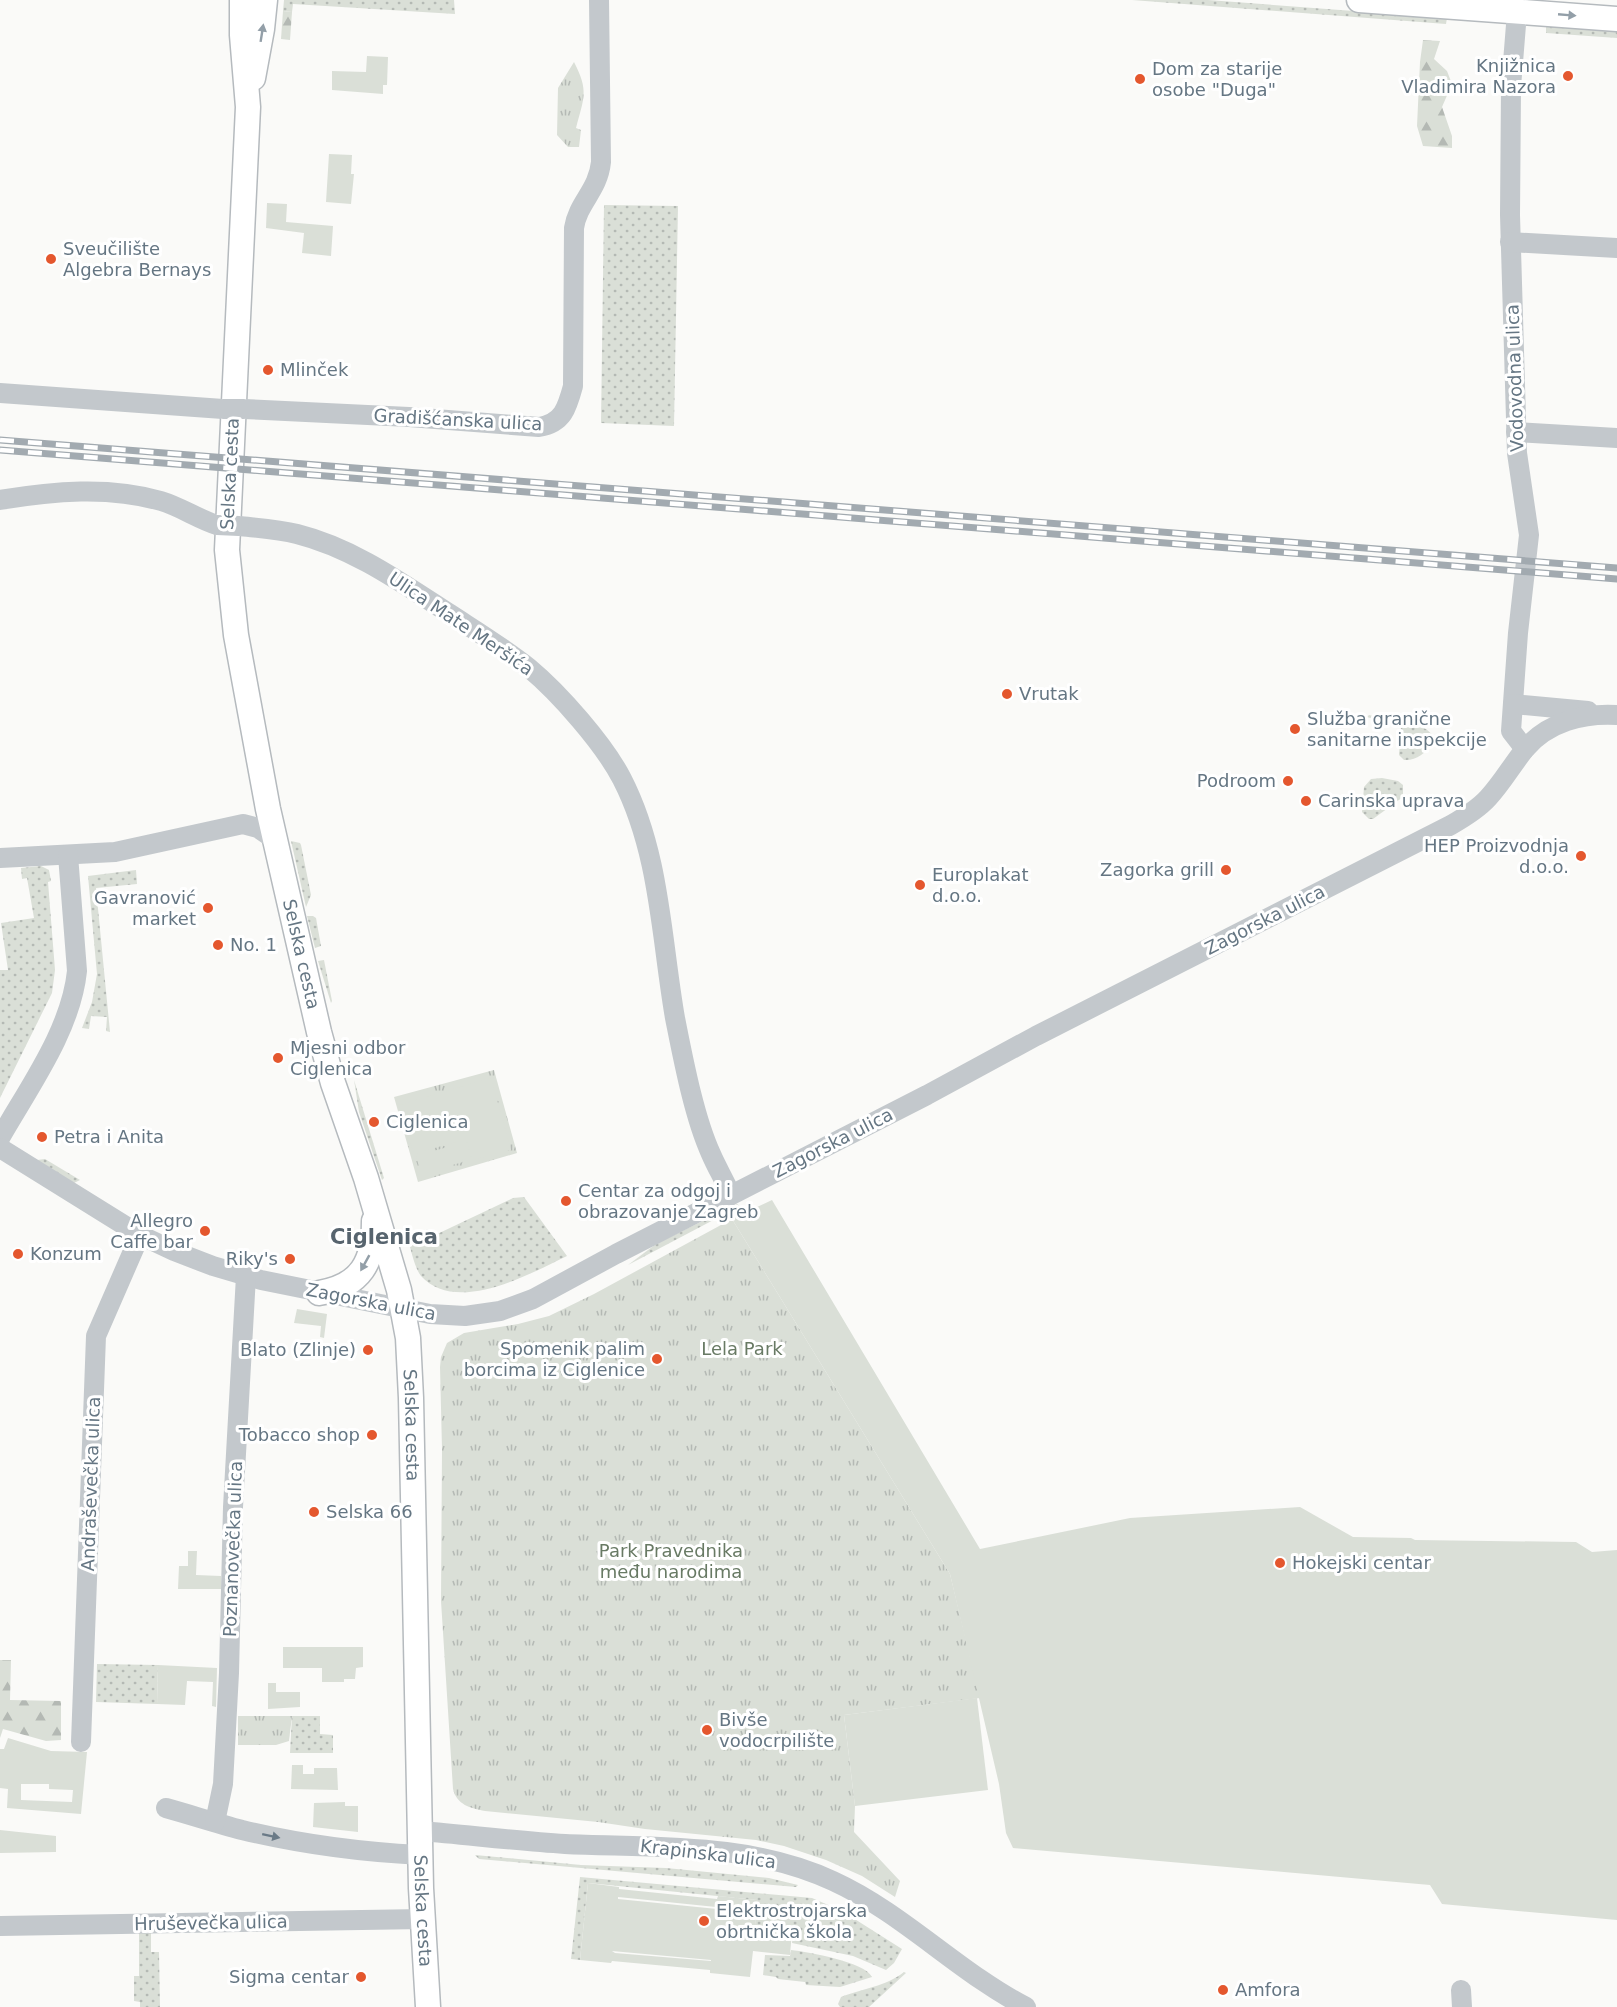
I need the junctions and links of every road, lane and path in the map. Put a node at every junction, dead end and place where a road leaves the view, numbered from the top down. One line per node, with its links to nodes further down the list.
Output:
1 (242, 0): 7 (main road, Selska cesta)
2 (265, 0): 7 (main road, Selska cesta, one-way to 2)
3 (599, 0): 10 (street, Gradišćanska ulica, bridge)
4 (1359, 0): 5 (main road)
5 (1517, 6): 6 (main road, one-way to 6); 8 (street, Vodovodna ulica)
6 (1617, 19)
7 (248, 107): 17 (main road, Selska cesta)
8 (1510, 242): 9 (street); 11 (street, Vodovodna ulica)
9 (1617, 248)
10 (0, 393)
11 (1516, 432): 12 (street); 14 (street, Vodovodna ulica)
12 (1617, 438)
13 (0, 500): 24 (street, Ulica Mate Meršića, bridge)
14 (1513, 704): 15 (street); 16 (street, Vodovodna ulica)
15 (1609, 714): 16 (street, Zagorska ulica)
16 (1525, 749): 24 (street, Zagorska ulica)
17 (266, 798): 18 (street); 19 (main road, Selska cesta)
18 (243, 824): 19 (street); 20 (street)
19 (274, 839): 25 (main road, Selska cesta)
20 (68, 855): 21 (street); 22 (street)
21 (0, 858)
22 (0, 1138)
23 (0, 1148): 26 (street, Zagorska ulica)
24 (731, 1195): 29 (street, Zagorska ulica)
25 (375, 1207): 28 (main road, one-way to 28); 29 (main road, Selska cesta)
26 (140, 1235): 27 (street, Zagorska ulica); 30 (street, Andraševečka ulica)
27 (246, 1276): 28 (street, Zagorska ulica); 32 (street, Poznanovečka ulica)
28 (319, 1293): 29 (street, Zagorska ulica)
29 (403, 1309): 33 (main road, Selska cesta)
30 (81, 1742)
31 (166, 1808): 32 (street)
32 (215, 1822): 34 (street, one-way to 34)
33 (421, 1831): 34 (main road, Selska cesta); 38 (street, Krapinska ulica)
34 (420, 1856): 35 (main road, Selska cesta)
35 (423, 1919): 36 (street, Hruševečka ulica); 37 (main road, Selska cesta)
36 (0, 1926)
37 (428, 2007)
38 (1026, 2007)

